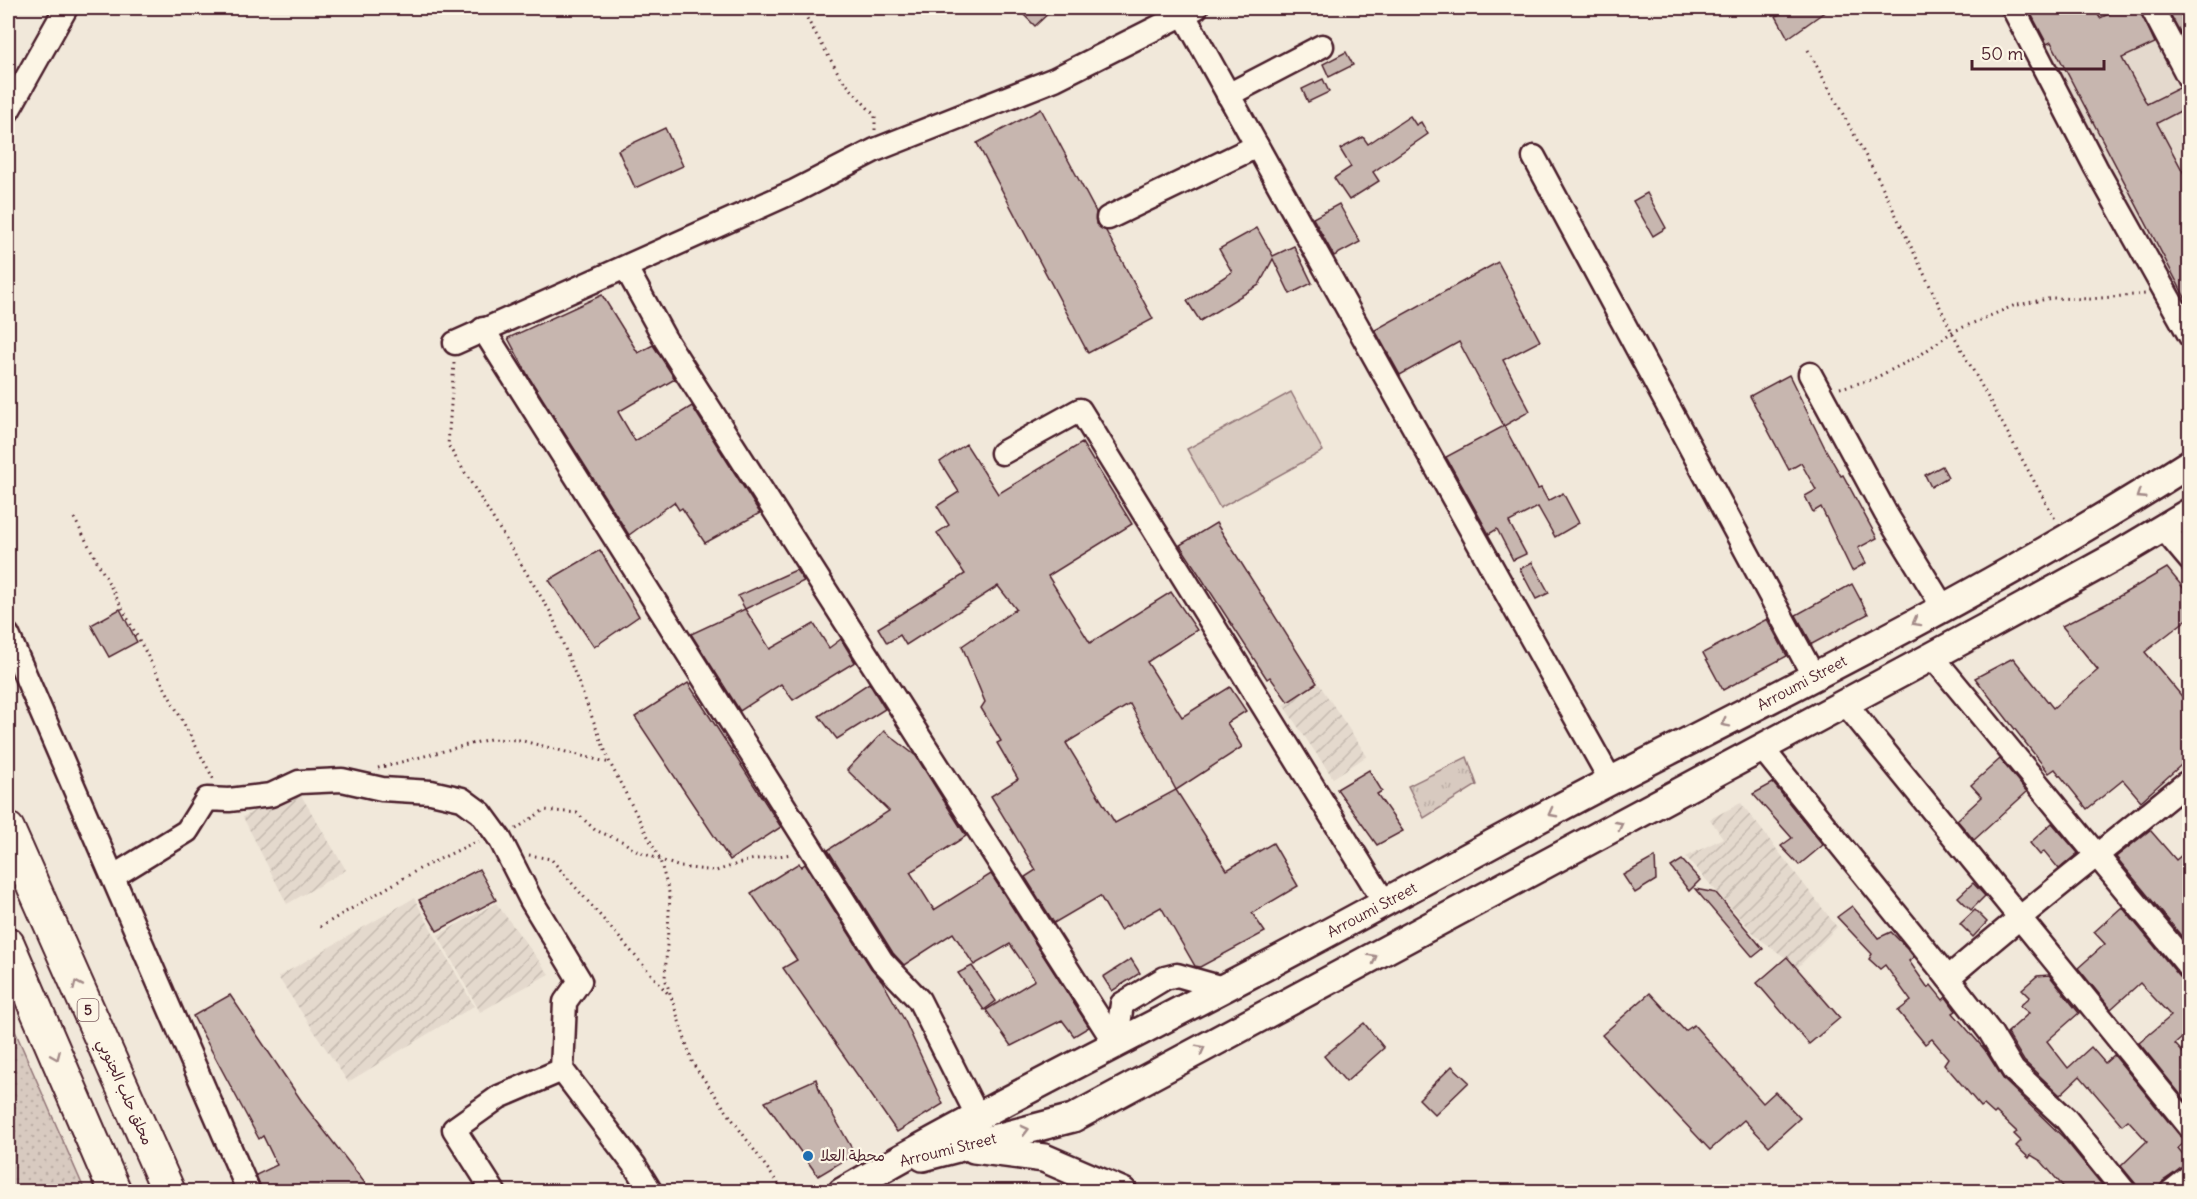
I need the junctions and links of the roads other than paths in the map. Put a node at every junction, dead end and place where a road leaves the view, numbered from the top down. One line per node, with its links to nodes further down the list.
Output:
1 (66, 8): 8 (street)
2 (2013, 8): 14 (street)
3 (2152, 8): 6 (street)
4 (1190, 11): 7 (street); 12 (street)
5 (1322, 46): 7 (street)
6 (2190, 80)
7 (1228, 95): 9 (street)
8 (8, 111)
9 (1257, 146): 11 (street); 29 (street)
10 (1534, 157): 26 (street)
11 (1108, 218)
12 (626, 268): 13 (street); 40 (street)
13 (483, 329): 15 (street); 42 (street)
14 (2190, 336)
15 (455, 343)
16 (1810, 374): 22 (street)
17 (1002, 453): 34 (street)
18 (2190, 463): 22 (main road, Arroumi Street, one-way to 22)
19 (2190, 512): 20 (main road, Arroumi Street)
20 (2163, 528): 21 (street); 23 (main road, Arroumi Street)
21 (2190, 560)
22 (1954, 601): 23 (main road); 26 (main road, Arroumi Street, one-way to 26)
23 (1983, 629): 25 (main road, Arroumi Street)
24 (8, 635): 33 (street)
25 (1932, 656): 27 (main road, Arroumi Street); 32 (street)
26 (1814, 677): 29 (main road, Arroumi Street, one-way to 29)
27 (1845, 703): 28 (main road, Arroumi Street); 35 (street)
28 (1762, 748): 38 (street); 44 (main road, Arroumi Street, one-way to 28)
29 (1611, 781): 34 (main road, Arroumi Street, one-way to 34)
30 (2186, 783): 32 (street)
31 (8, 829): 48 (highway, محلق حلب الجنوبي / 5, one-way to 31)
32 (2097, 857): 35 (street); 37 (street)
33 (114, 876): 41 (street); 49 (street)
34 (1385, 903): 39 (main road, Arroumi Street)
35 (2019, 916): 38 (street); 43 (street)
36 (8, 944): 47 (highway, one-way to 47)
37 (2190, 968)
38 (1948, 978): 54 (street)
39 (1223, 988): 40 (main road, Arroumi Street); 40 (street)
40 (1116, 1045): 42 (main road, Arroumi Street)
41 (562, 1070): 50 (street); 51 (street)
42 (977, 1115): 45 (main road, Arroumi Street)
43 (2190, 1127)
44 (961, 1147): 45 (main road, Arroumi Street); 53 (main road)
45 (887, 1166): 52 (main road)
46 (2190, 1177): 55 (street)
47 (115, 1191)
48 (169, 1191)
49 (249, 1191)
50 (494, 1191)
51 (651, 1191)
52 (842, 1191)
53 (1123, 1191)
54 (2125, 1191)
55 (2171, 1191)

